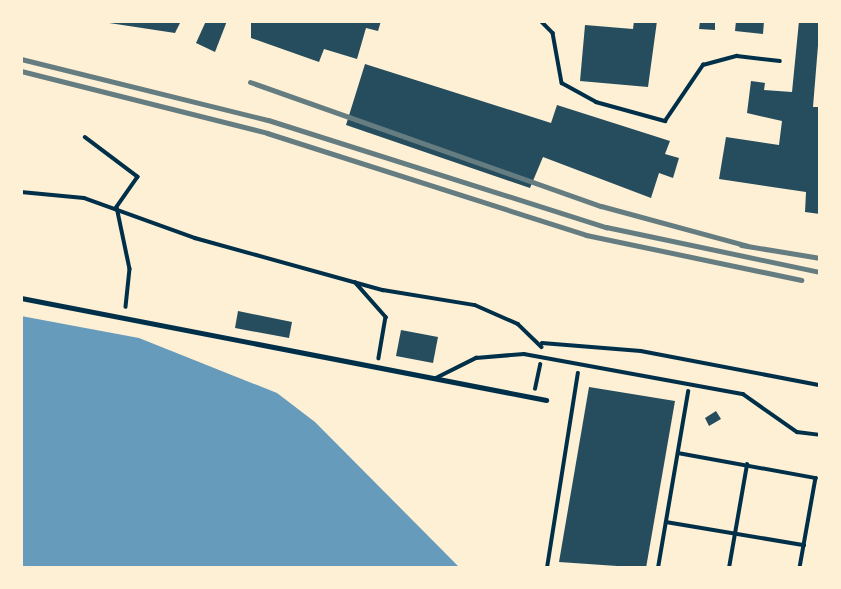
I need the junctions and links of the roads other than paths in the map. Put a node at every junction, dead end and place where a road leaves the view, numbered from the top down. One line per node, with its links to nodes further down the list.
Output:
1 (541, 21): 2 (lane)
2 (780, 61)
3 (21, 298): 4 (street)
4 (436, 378): 5 (street); 6 (lane)
5 (546, 400)
6 (820, 435)

